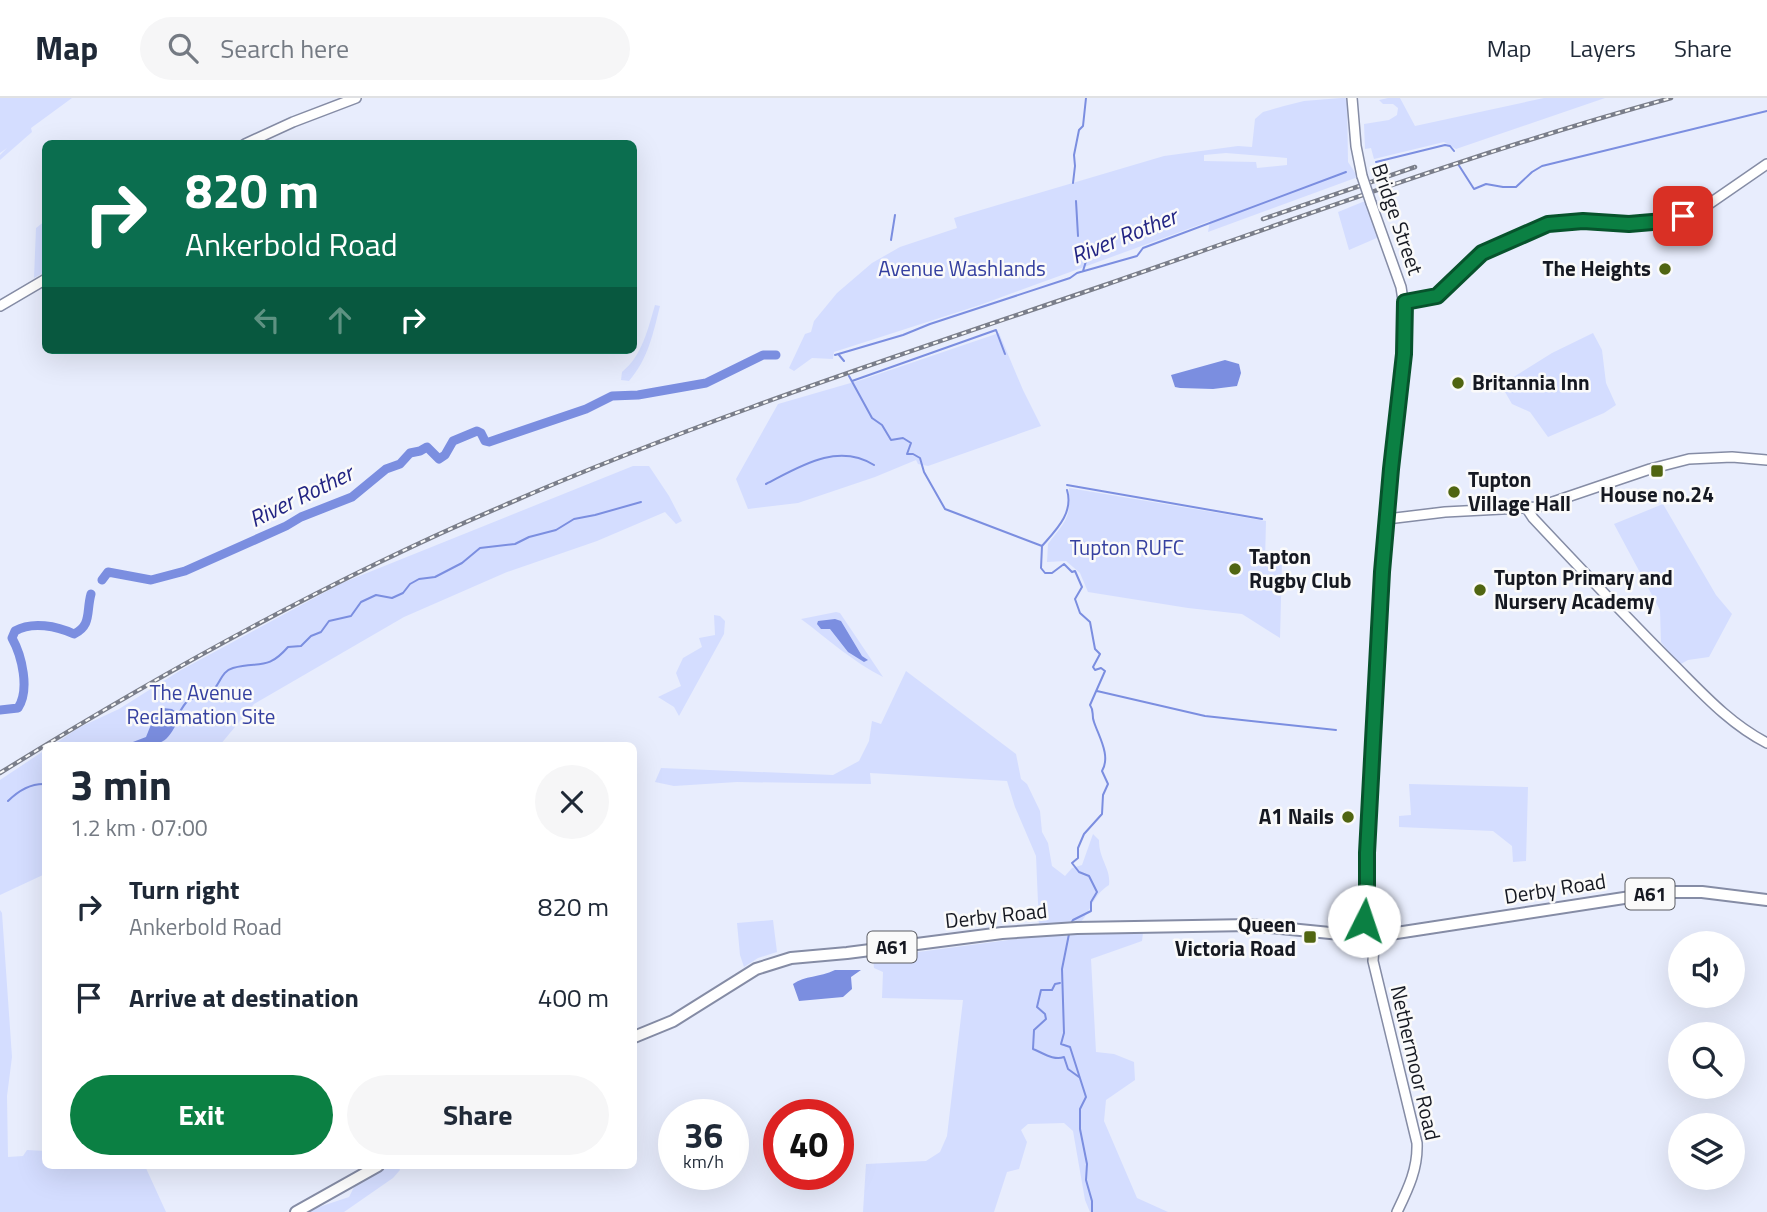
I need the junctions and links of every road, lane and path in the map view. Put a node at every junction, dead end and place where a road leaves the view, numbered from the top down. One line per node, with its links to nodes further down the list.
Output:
1 (356, 98): 3 (street)
2 (1352, 98): 6 (street, Bridge Street, bridge)
3 (254, 140)
4 (1767, 164): 6 (street)
5 (42, 281): 7 (street)
6 (1405, 302): 10 (street)
7 (0, 306)
8 (1767, 460): 9 (street)
9 (1522, 509): 10 (street); 11 (street)
10 (1387, 519): 13 (street)
11 (1767, 743)
12 (1767, 900): 13 (highway, Derby Road / A61)
13 (1367, 937): 14 (highway, Derby Road / A61); 17 (street, Nethermoor Road)
14 (637, 1036)
15 (373, 1169): 16 (highway)
16 (296, 1212)
17 (1397, 1212)

